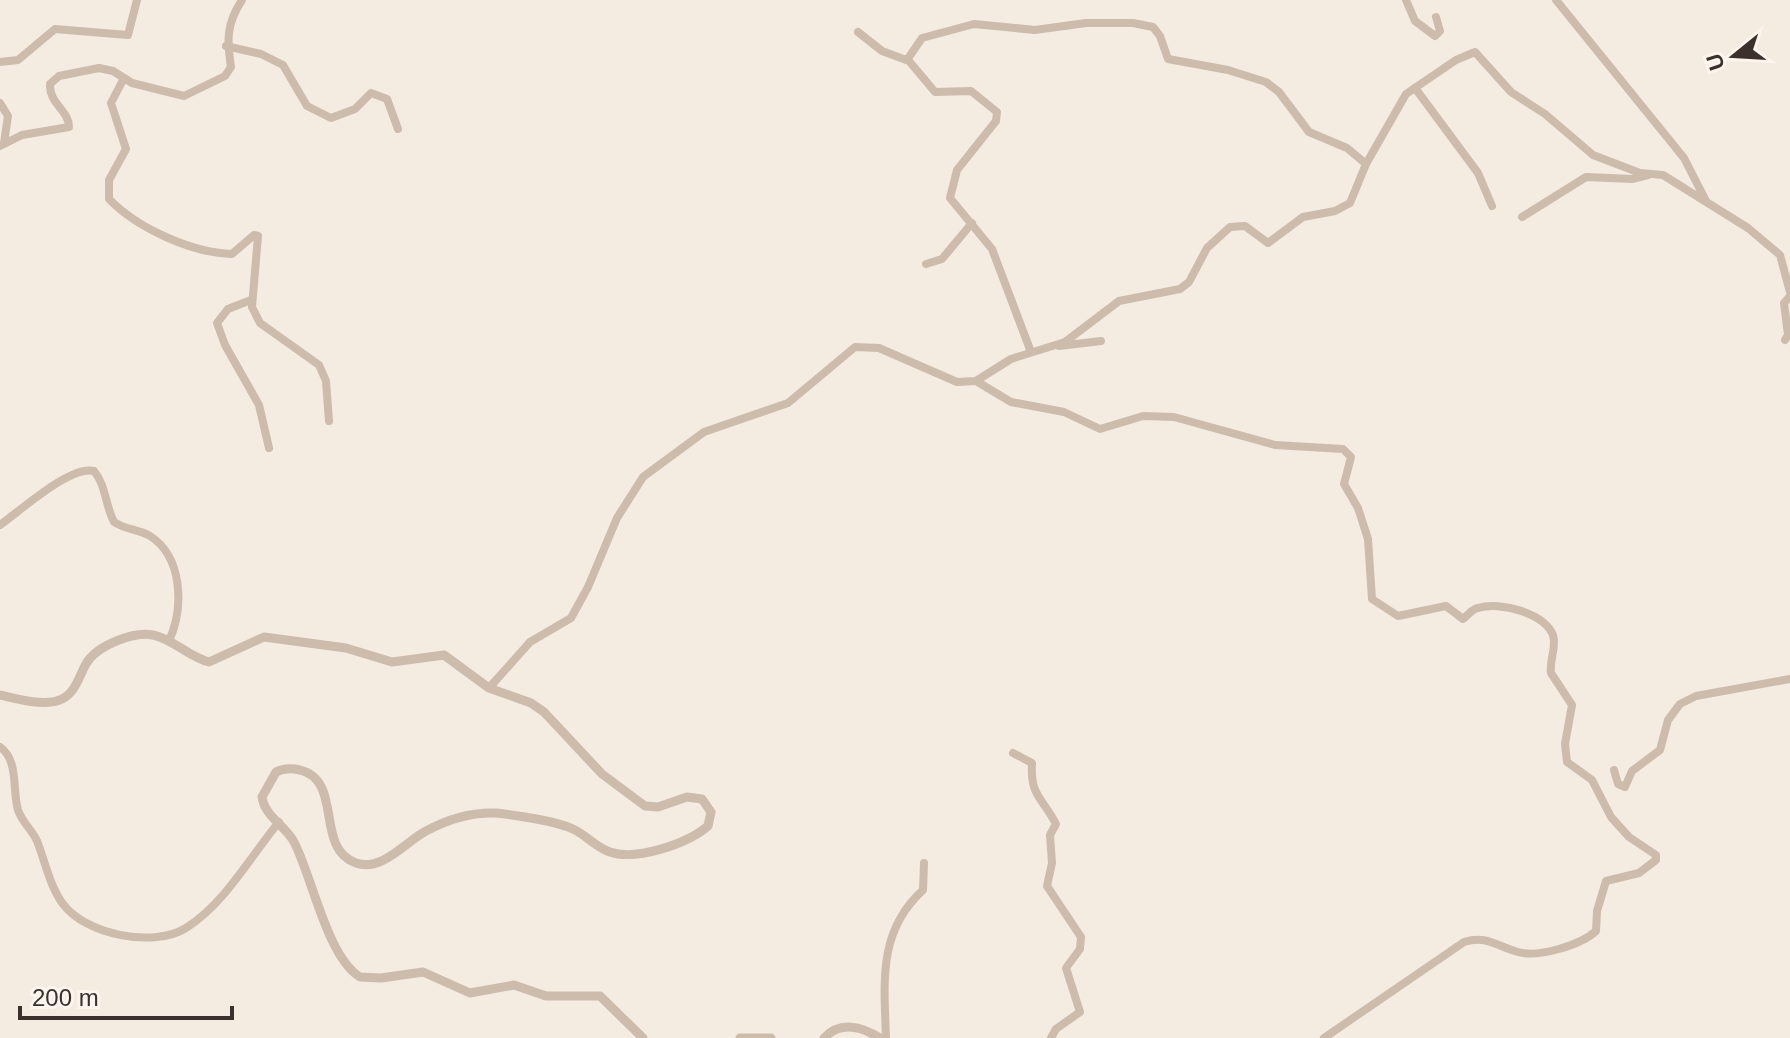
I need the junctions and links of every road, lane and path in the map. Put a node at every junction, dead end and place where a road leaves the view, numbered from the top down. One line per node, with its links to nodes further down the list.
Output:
1 (137, 0): 9 (street)
2 (242, 0): 7 (street)
3 (1406, 0): 5 (street)
4 (1556, 0): 17 (street)
5 (1436, 17)
6 (858, 32): 8 (street)
7 (226, 46): 10 (street); 13 (street)
8 (907, 60): 15 (street); 20 (street)
9 (0, 62)
10 (124, 78): 14 (street); 23 (street)
11 (1415, 88): 15 (street); 16 (street); 18 (street)
12 (0, 103): 14 (street)
13 (398, 129)
14 (2, 144)
15 (1366, 164): 26 (street)
16 (1656, 173): 17 (street); 19 (street)
17 (1706, 202): 22 (street)
18 (1492, 206)
19 (1522, 217)
20 (972, 223): 21 (street); 27 (street)
21 (926, 264)
22 (1790, 294): 24 (street)
23 (251, 300): 29 (street); 30 (street)
24 (1785, 340)
25 (1101, 341): 26 (street)
26 (1054, 346): 27 (street)
27 (1031, 352): 28 (street)
28 (976, 381): 34 (street); 48 (street)
29 (329, 421)
30 (269, 448)
31 (0, 525): 32 (street)
32 (169, 641): 34 (street); 35 (street)
33 (1790, 679): 38 (street)
34 (489, 688): 39 (street)
35 (0, 695)
36 (0, 747): 39 (street)
37 (1013, 753): 47 (street)
38 (1614, 770)
39 (279, 822): 41 (street)
40 (924, 863): 46 (street)
41 (643, 1038)
42 (740, 1038): 43 (street)
43 (771, 1038)
44 (824, 1038): 45 (street)
45 (880, 1038)
46 (886, 1038)
47 (1051, 1038)
48 (1324, 1038)

